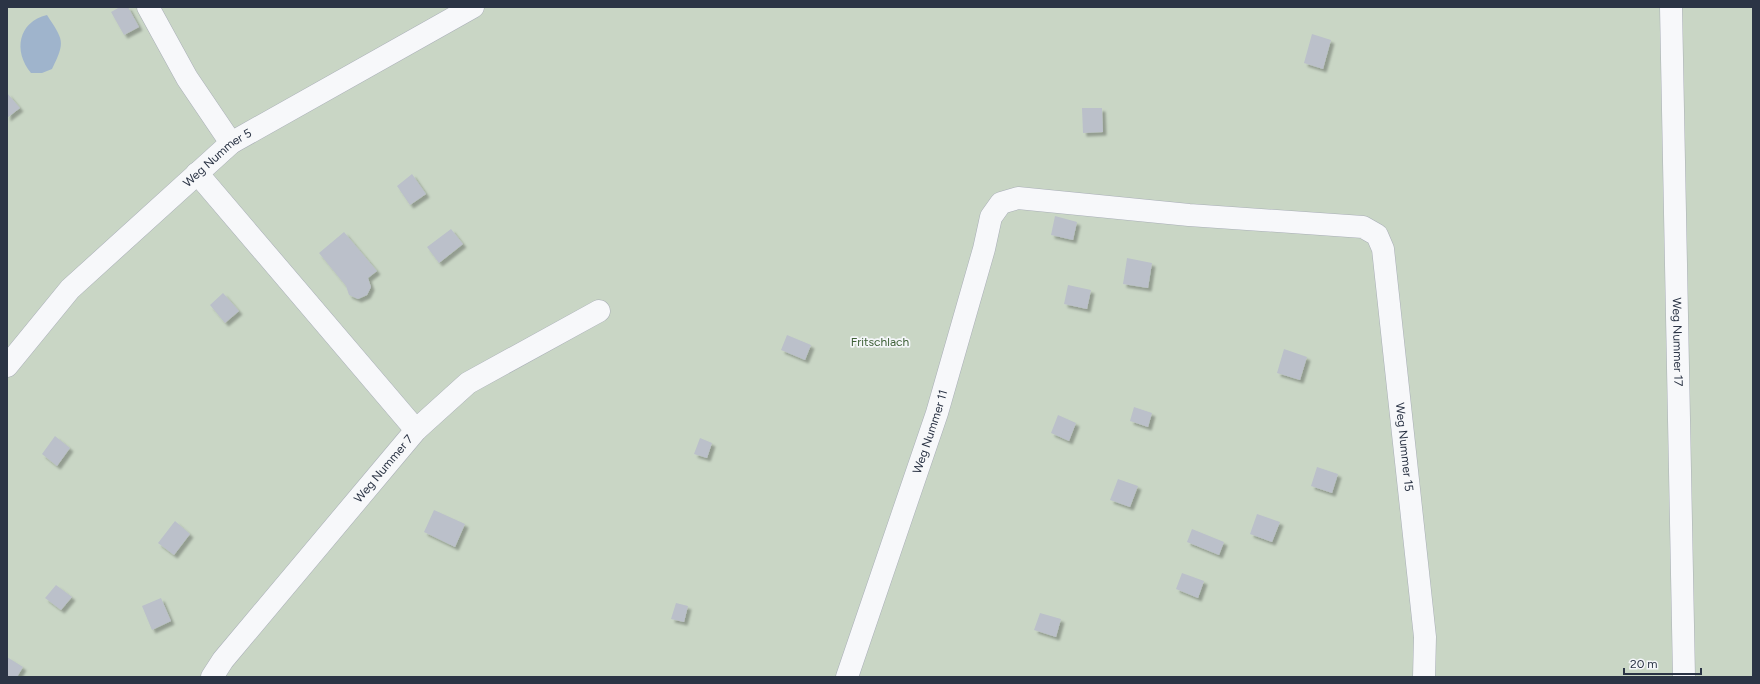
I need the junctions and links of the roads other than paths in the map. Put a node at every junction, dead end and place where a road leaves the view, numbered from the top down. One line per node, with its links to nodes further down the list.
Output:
1 (148, 7): 4 (lane)
2 (473, 7): 4 (lane, Weg Nummer 5)
3 (1671, 7): 13 (lane, Weg Nummer 17)
4 (231, 143): 5 (lane, Weg Nummer 5)
5 (197, 173): 8 (lane, Weg Nummer 5); 9 (lane)
6 (1018, 198): 11 (lane, Weg Nummer 11); 12 (lane, Weg Nummer 15)
7 (599, 311): 9 (lane, Weg Nummer 7)
8 (7, 366)
9 (416, 430): 10 (lane, Weg Nummer 7)
10 (212, 677)
11 (847, 677)
12 (1424, 677)
13 (1684, 677)

